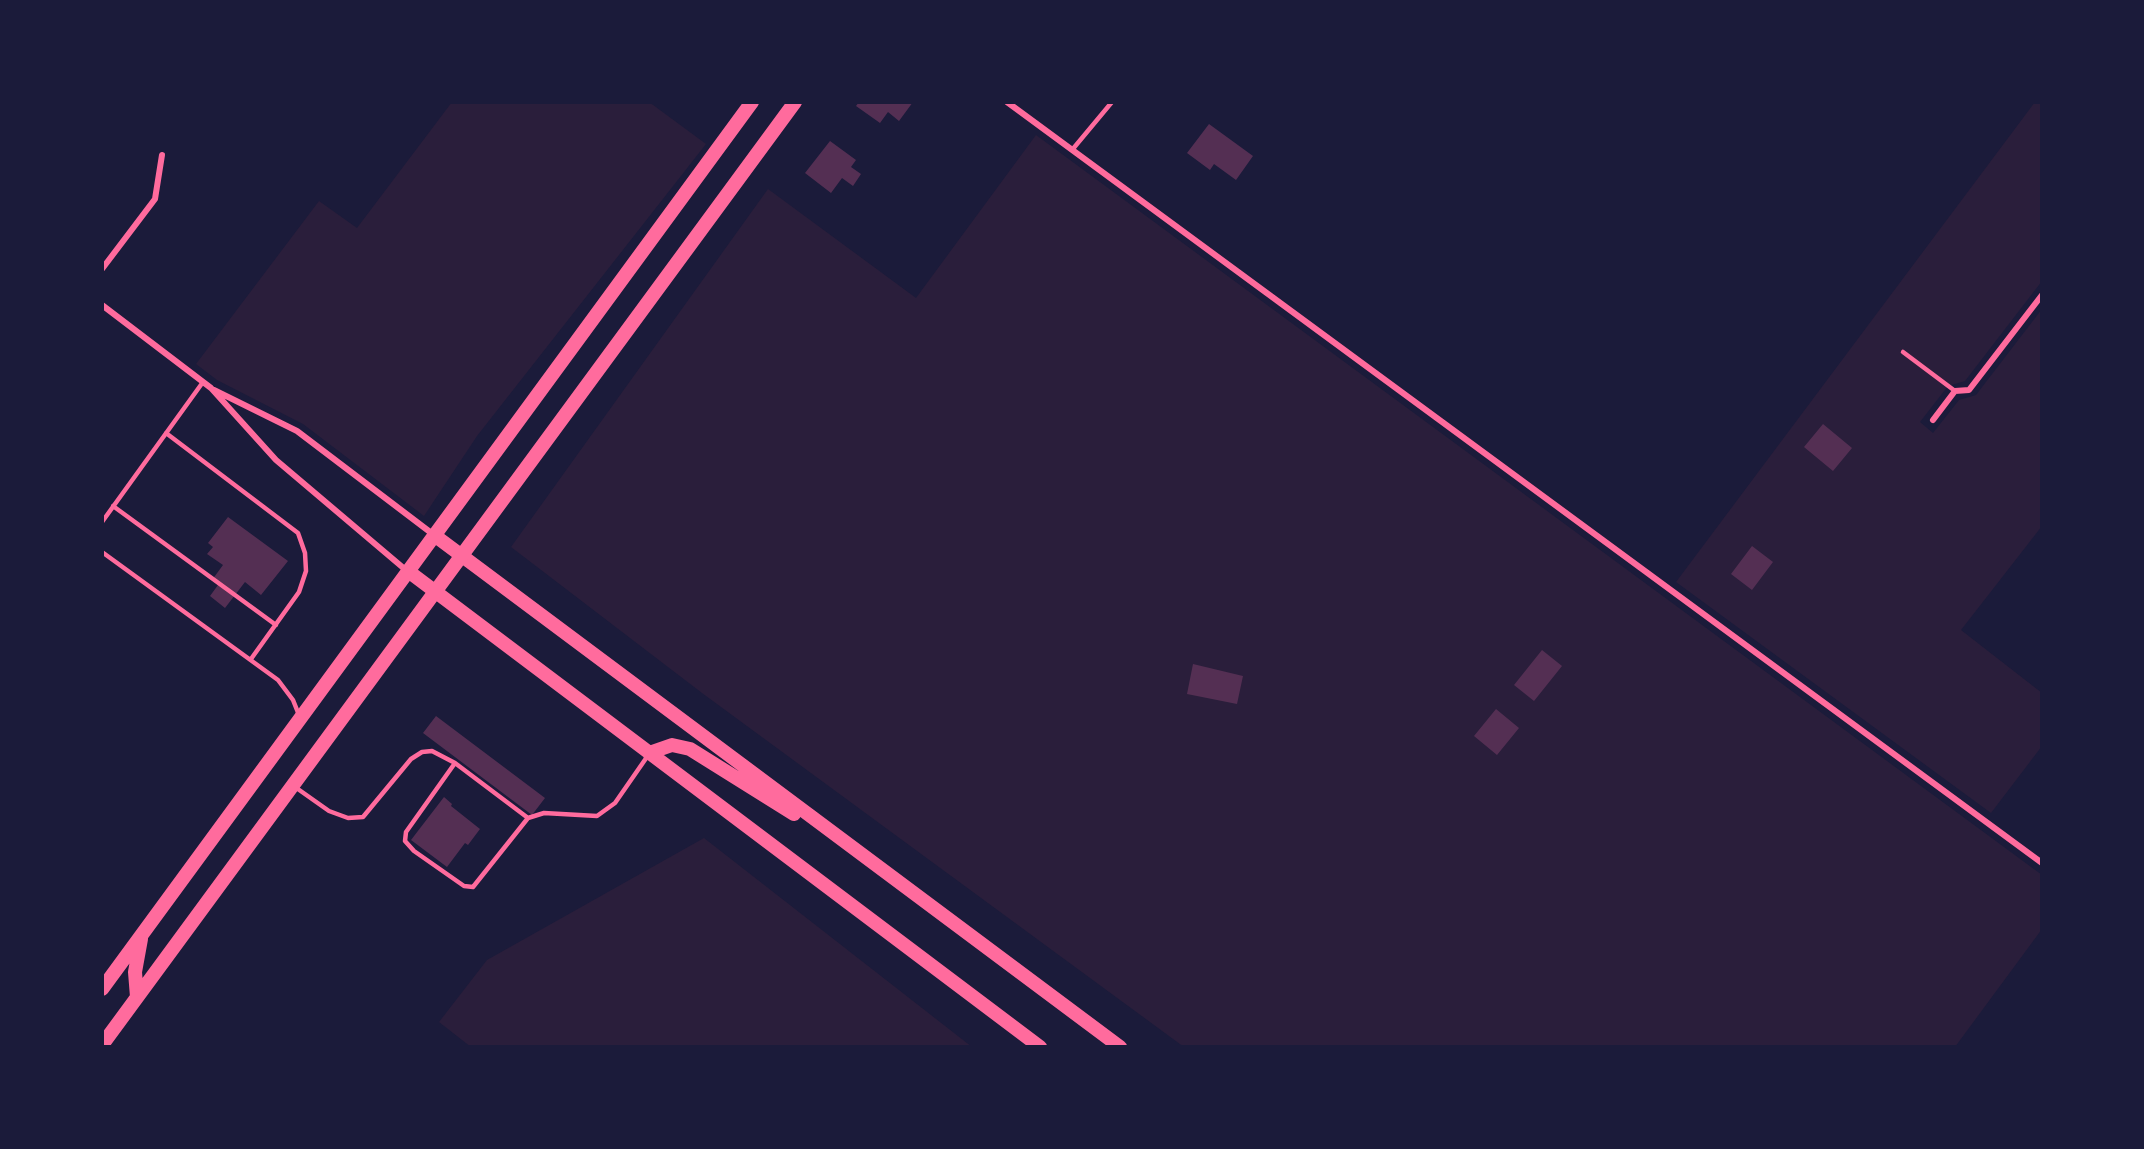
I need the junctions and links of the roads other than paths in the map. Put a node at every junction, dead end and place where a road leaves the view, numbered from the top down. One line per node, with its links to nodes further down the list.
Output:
1 (752, 102): 18 (main road)
2 (795, 102): 20 (main road)
3 (1007, 102): 5 (street)
4 (1112, 102): 5 (lane)
5 (1072, 150): 30 (street)
6 (162, 155): 7 (street)
7 (102, 269)
8 (2042, 295): 13 (street)
9 (102, 305): 11 (street)
10 (1903, 352): 13 (lane)
11 (203, 382): 12 (street); 15 (lane)
12 (211, 388): 18 (street); 21 (street)
13 (1955, 391): 14 (street)
14 (1933, 420)
15 (166, 433): 16 (lane); 23 (lane)
16 (113, 506): 17 (lane); 23 (lane)
17 (102, 522)
18 (434, 535): 20 (main road); 21 (main road)
19 (102, 552): 24 (lane)
20 (461, 555): 22 (main road); 31 (main road)
21 (408, 572): 22 (main road); 25 (main road)
22 (435, 592): 26 (main road); 28 (main road)
23 (276, 625): 24 (lane)
24 (250, 659): 25 (lane)
25 (300, 718): 32 (main road)
26 (649, 753): 29 (lane); 31 (main road); 36 (main road)
27 (455, 763): 28 (lane); 29 (lane); 29 (lane)
28 (292, 786): 34 (main road)
29 (528, 818)
30 (2042, 863)
31 (877, 866): 37 (main road)
32 (142, 934): 33 (main road); 34 (main road)
33 (102, 989)
34 (137, 997): 35 (main road)
35 (102, 1045)
36 (1040, 1047)
37 (1120, 1047)

